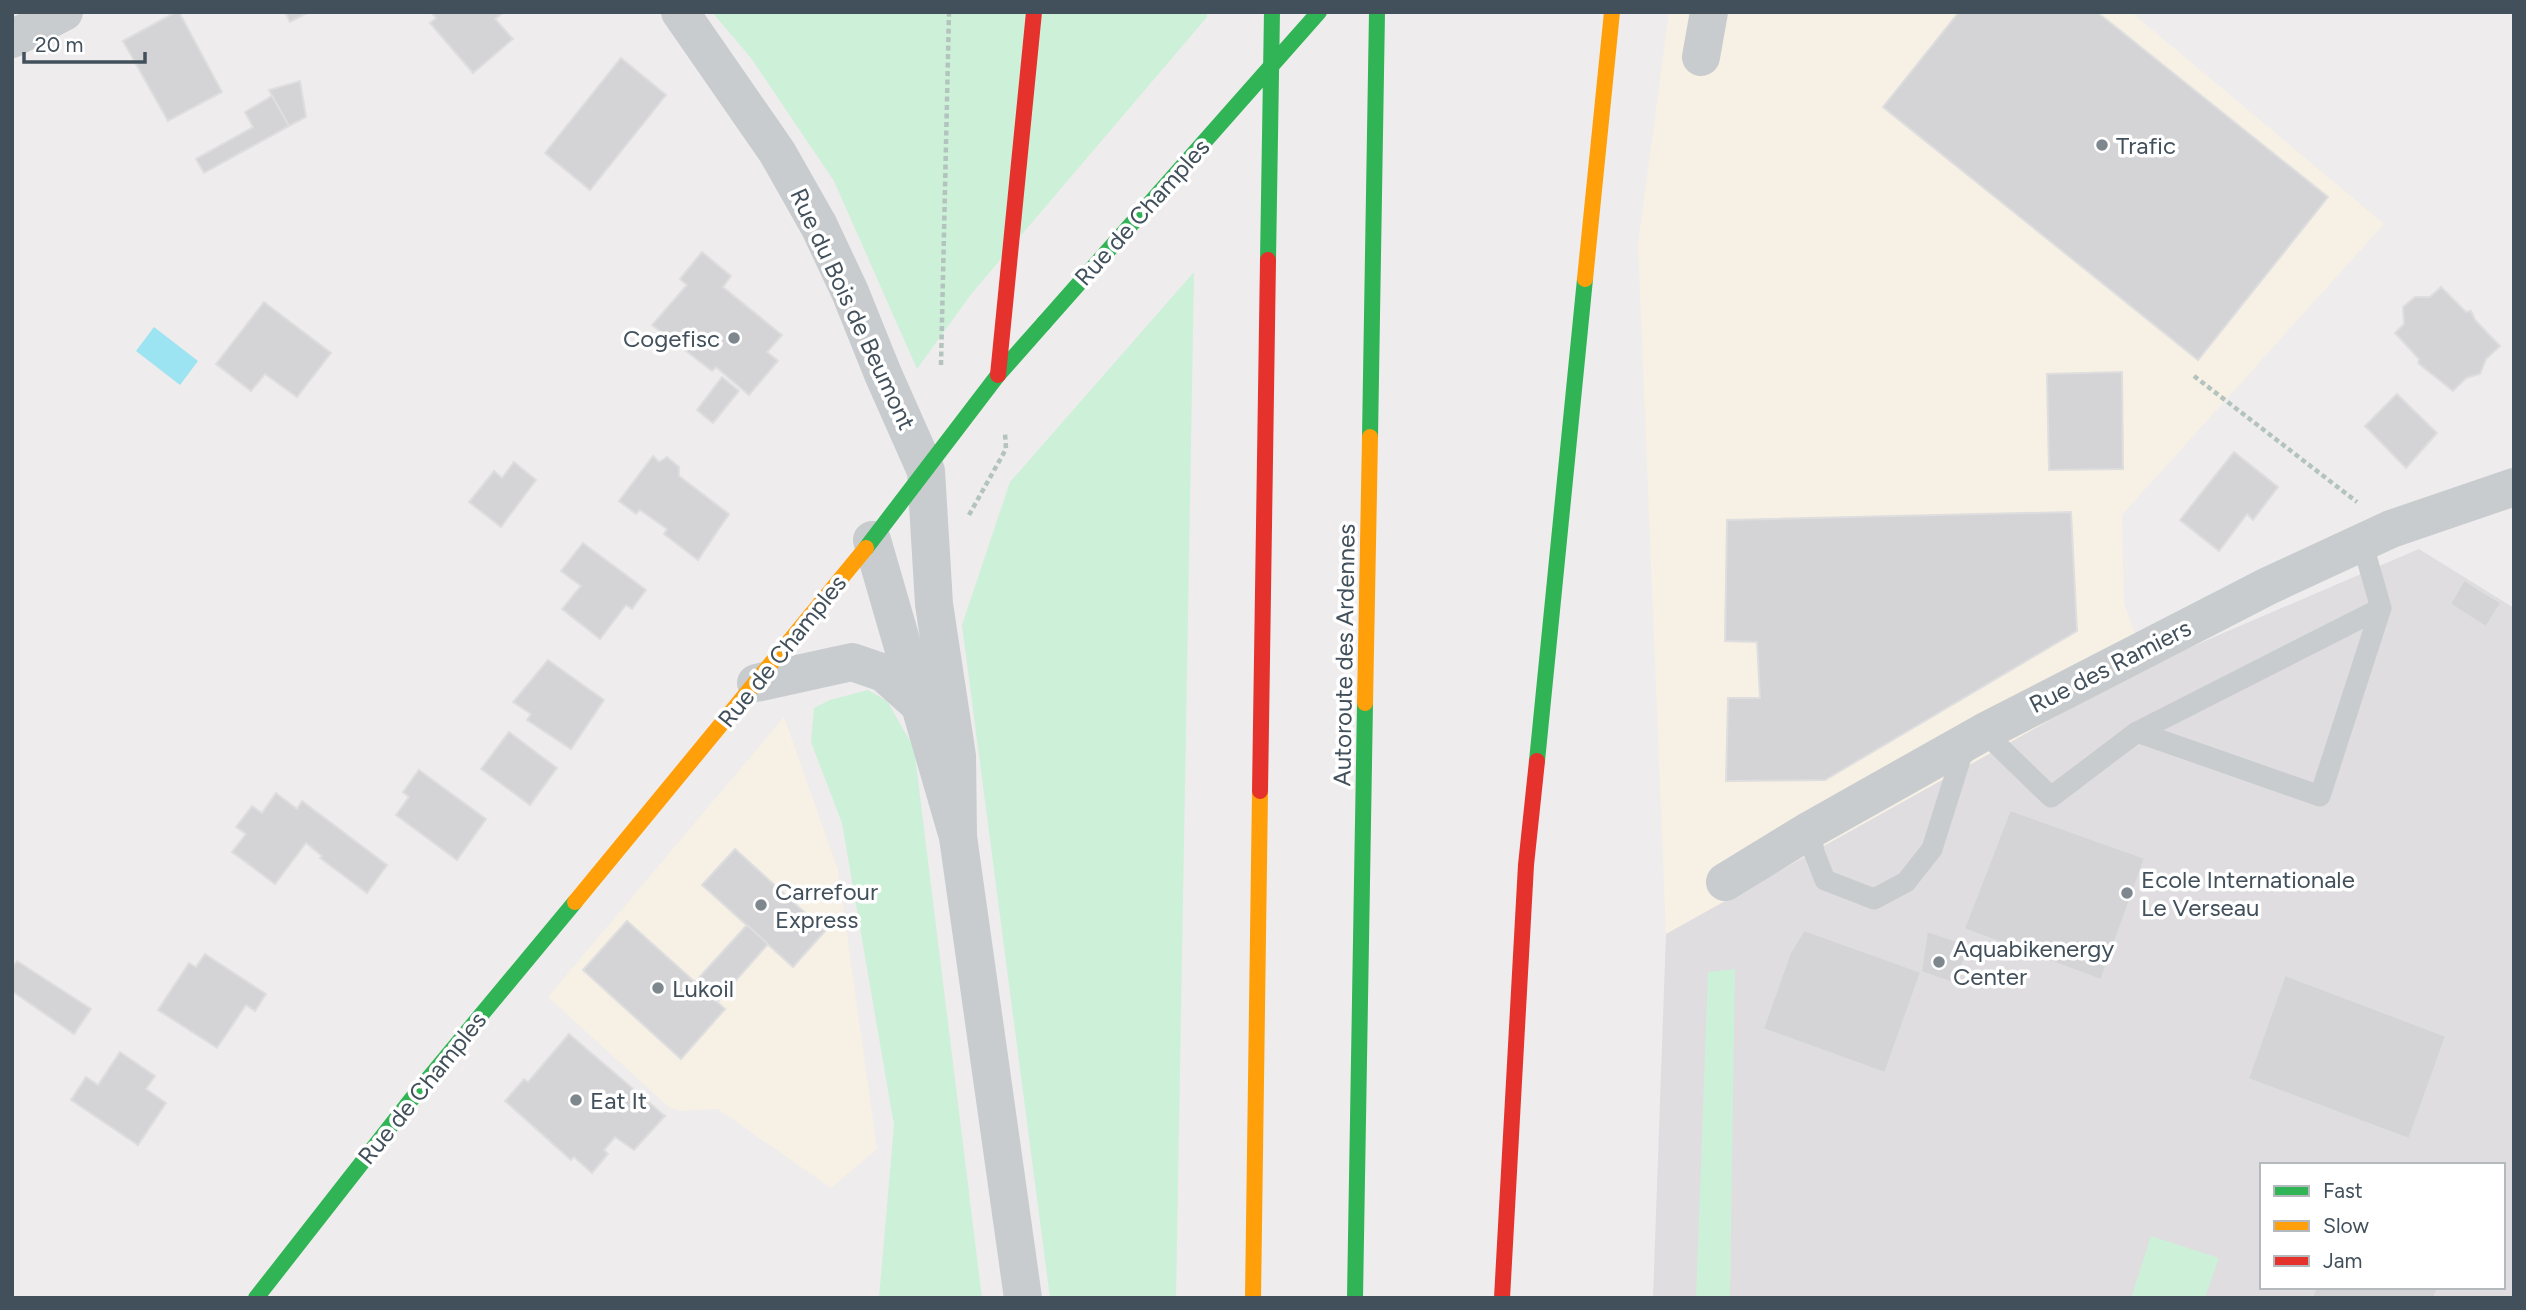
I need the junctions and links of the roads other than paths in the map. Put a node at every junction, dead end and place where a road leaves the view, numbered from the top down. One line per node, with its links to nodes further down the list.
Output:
1 (64, 12): 9 (street)
2 (680, 12): 12 (street, Rue du Bois de Beumont)
3 (1034, 12): 11 (main road)
4 (1272, 12): 27 (main road)
5 (1319, 12): 11 (main road, Rue de Champles, bridge)
6 (1377, 12): 24 (main road, Autoroute des Ardennes)
7 (1612, 12): 28 (main road)
8 (1709, 12): 10 (street)
9 (12, 39)
10 (1701, 57)
11 (998, 376): 12 (main road, Rue de Champles)
12 (926, 471): 15 (main road, Rue de Champles); 22 (street)
13 (2514, 487): 14 (street, Rue des Ramiers)
14 (2377, 535): 16 (lane); 20 (street, Rue des Ramiers)
15 (872, 540): 17 (main road, Rue de Champles); 18 (street)
16 (2381, 608): 19 (lane); 19 (lane)
17 (756, 684): 18 (street); 25 (main road, Rue de Champles)
18 (922, 708): 22 (street)
19 (2137, 732): 20 (lane)
20 (1984, 733): 21 (street, Rue des Ramiers); 21 (lane)
21 (1810, 830): 23 (street, Rue des Ramiers)
22 (958, 837): 26 (street)
23 (1725, 882)
24 (1358, 1293)
25 (256, 1298)
26 (1023, 1298)
27 (1254, 1298)
28 (1502, 1298)

